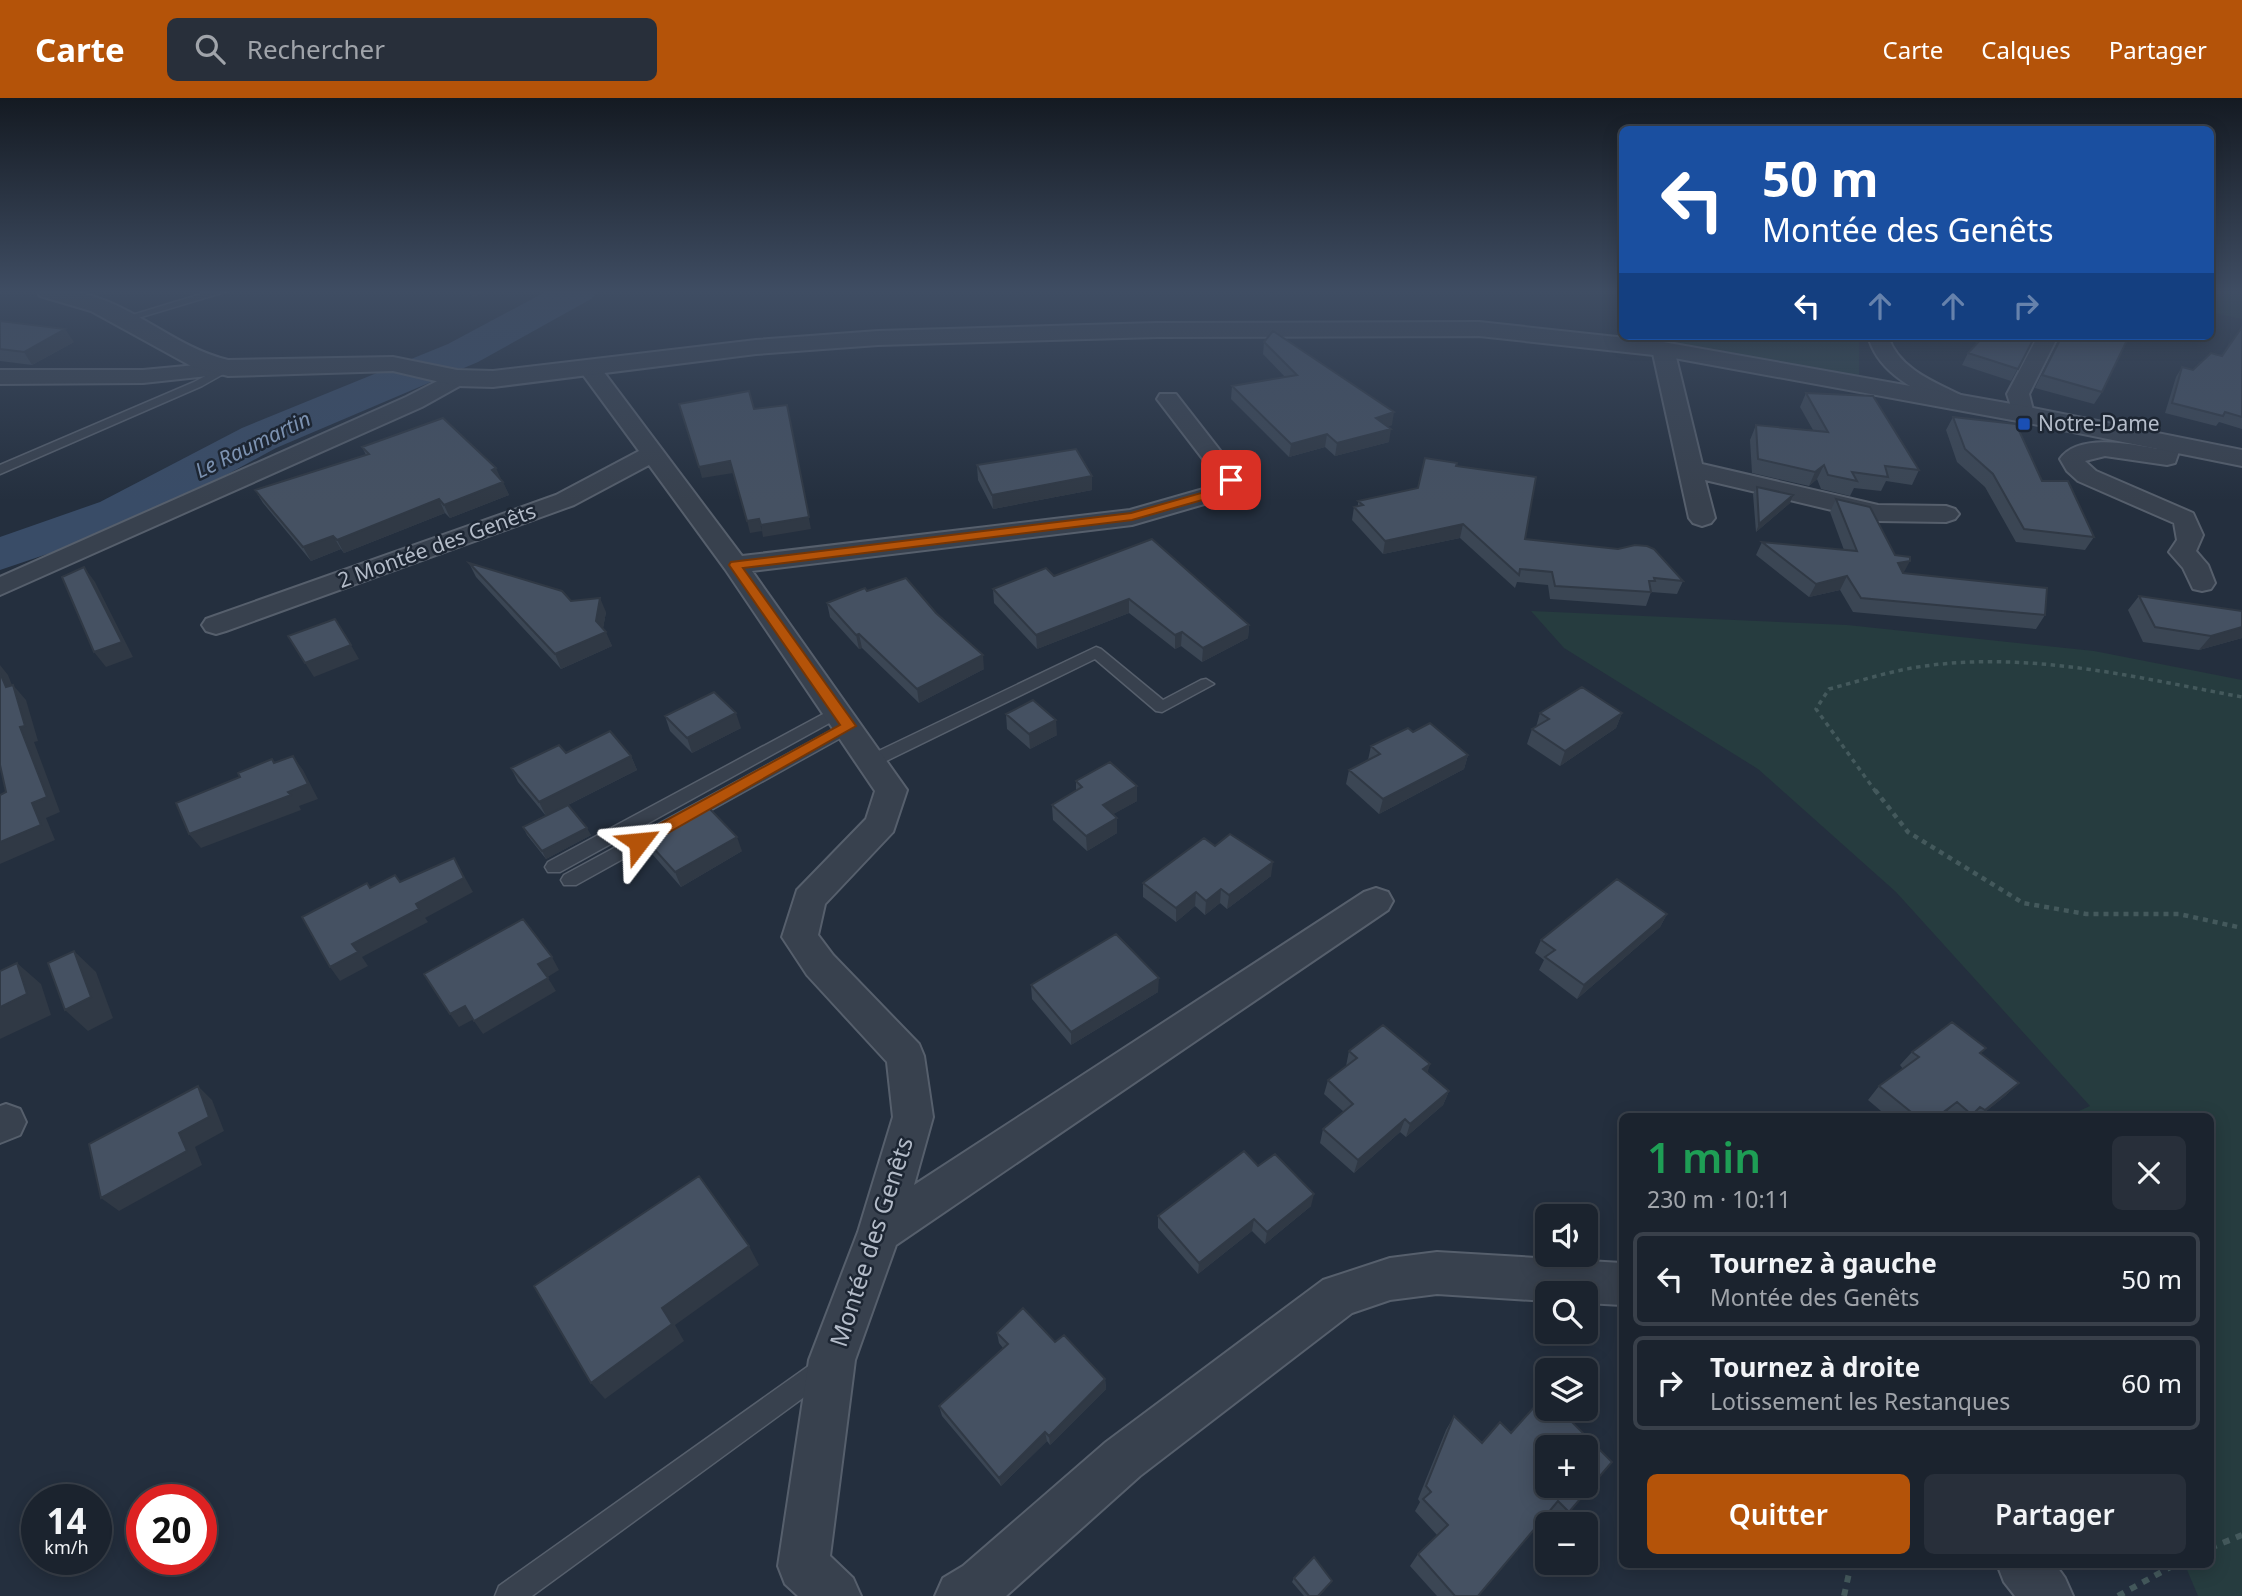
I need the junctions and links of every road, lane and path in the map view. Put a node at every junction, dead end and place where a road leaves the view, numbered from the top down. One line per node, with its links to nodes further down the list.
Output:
1 (200, 361): 7 (street)
2 (645, 361): 8 (street)
3 (1666, 361): 17 (street)
4 (1728, 361): 12 (street)
5 (1888, 361): 12 (street)
6 (2035, 361): 13 (street)
7 (228, 368): 9 (street); 10 (street); 18 (lane)
8 (589, 368): 10 (street); 15 (street, Montée des Genêts)
9 (0, 377)
10 (457, 378): 19 (street)
11 (1168, 399): 22 (street)
12 (1959, 403): 13 (street)
13 (2023, 414): 14 (street)
14 (2170, 443): 16 (street); 24 (street)
15 (652, 454): 22 (street, Montée des Genêts); 26 (street, 2 Montée des Genêts)
16 (2242, 458)
17 (1690, 469): 20 (street); 21 (street)
18 (0, 470)
19 (165, 511): 23 (street); 25 (street)
20 (1947, 514)
21 (1702, 518)
22 (735, 565): 29 (street, Montée des Genêts)
23 (0, 570)
24 (2202, 583)
25 (0, 587)
26 (216, 625)
27 (1206, 684): 30 (lane)
28 (2242, 697): 34 (path)
29 (844, 719): 30 (street, Montée des Genêts); 31 (lane); 32 (lane)
30 (872, 761): 35 (street, Montée des Genêts)
31 (554, 867)
32 (570, 880)
33 (1376, 901): 35 (street)
34 (2242, 928)
35 (880, 1231): 37 (street, Montée des Genêts)
36 (1619, 1284): 45 (street)
37 (832, 1360): 43 (lane); 44 (street, Montée des Genêts)
38 (2242, 1535): 39 (path)
39 (2214, 1546)
40 (1850, 1568): 46 (path)
41 (2025, 1568): 47 (street)
42 (2169, 1568): 48 (path)
43 (509, 1596)
44 (835, 1596)
45 (961, 1596)
46 (1844, 1596)
47 (2047, 1596)
48 (2118, 1596)

